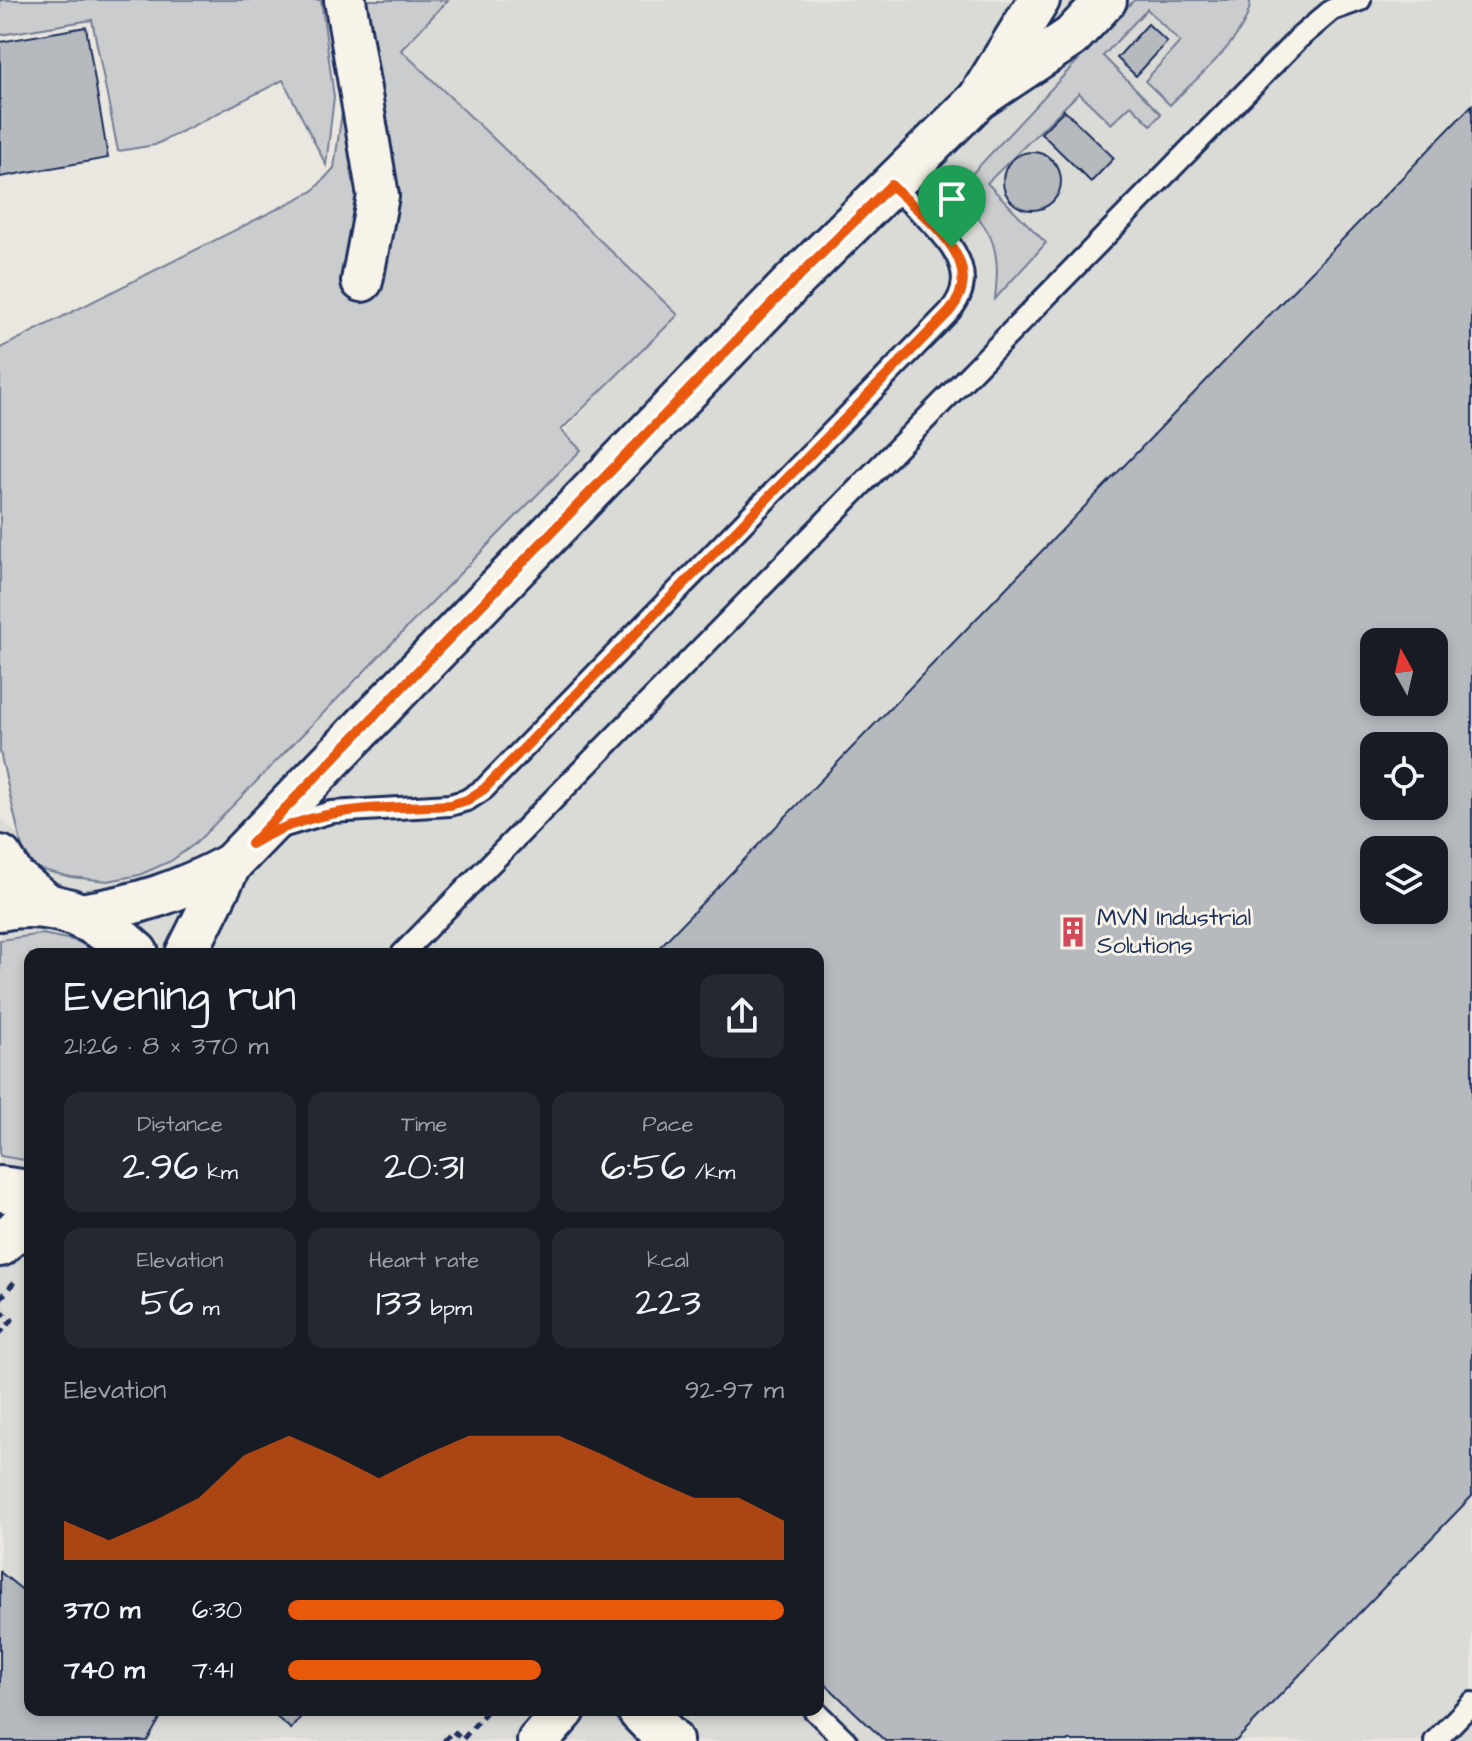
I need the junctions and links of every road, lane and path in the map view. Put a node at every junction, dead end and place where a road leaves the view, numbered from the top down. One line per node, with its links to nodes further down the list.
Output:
1 (345, 0): 7 (street)
2 (1039, 0): 5 (street)
3 (1106, 0): 5 (street)
4 (1360, 0): 14 (lane)
5 (978, 99): 6 (street)
6 (891, 185): 8 (street); 8 (lane)
7 (362, 281)
8 (241, 854): 11 (street); 13 (street)
9 (0, 858): 11 (street)
10 (0, 908): 11 (street)
11 (63, 910): 12 (street)
12 (130, 948)
13 (189, 948)
14 (408, 948)
15 (0, 1189): 16 (street)
16 (24, 1192)
17 (24, 1221): 18 (street)
18 (0, 1246)
19 (0, 1310): 20 (path)
20 (0, 1333)
21 (1472, 1703): 30 (lane)
22 (483, 1716): 26 (path)
23 (560, 1716): 27 (street)
24 (646, 1716): 28 (street)
25 (820, 1716): 29 (lane)
26 (444, 1741)
27 (538, 1741)
28 (670, 1741)
29 (846, 1741)
30 (1435, 1741)

